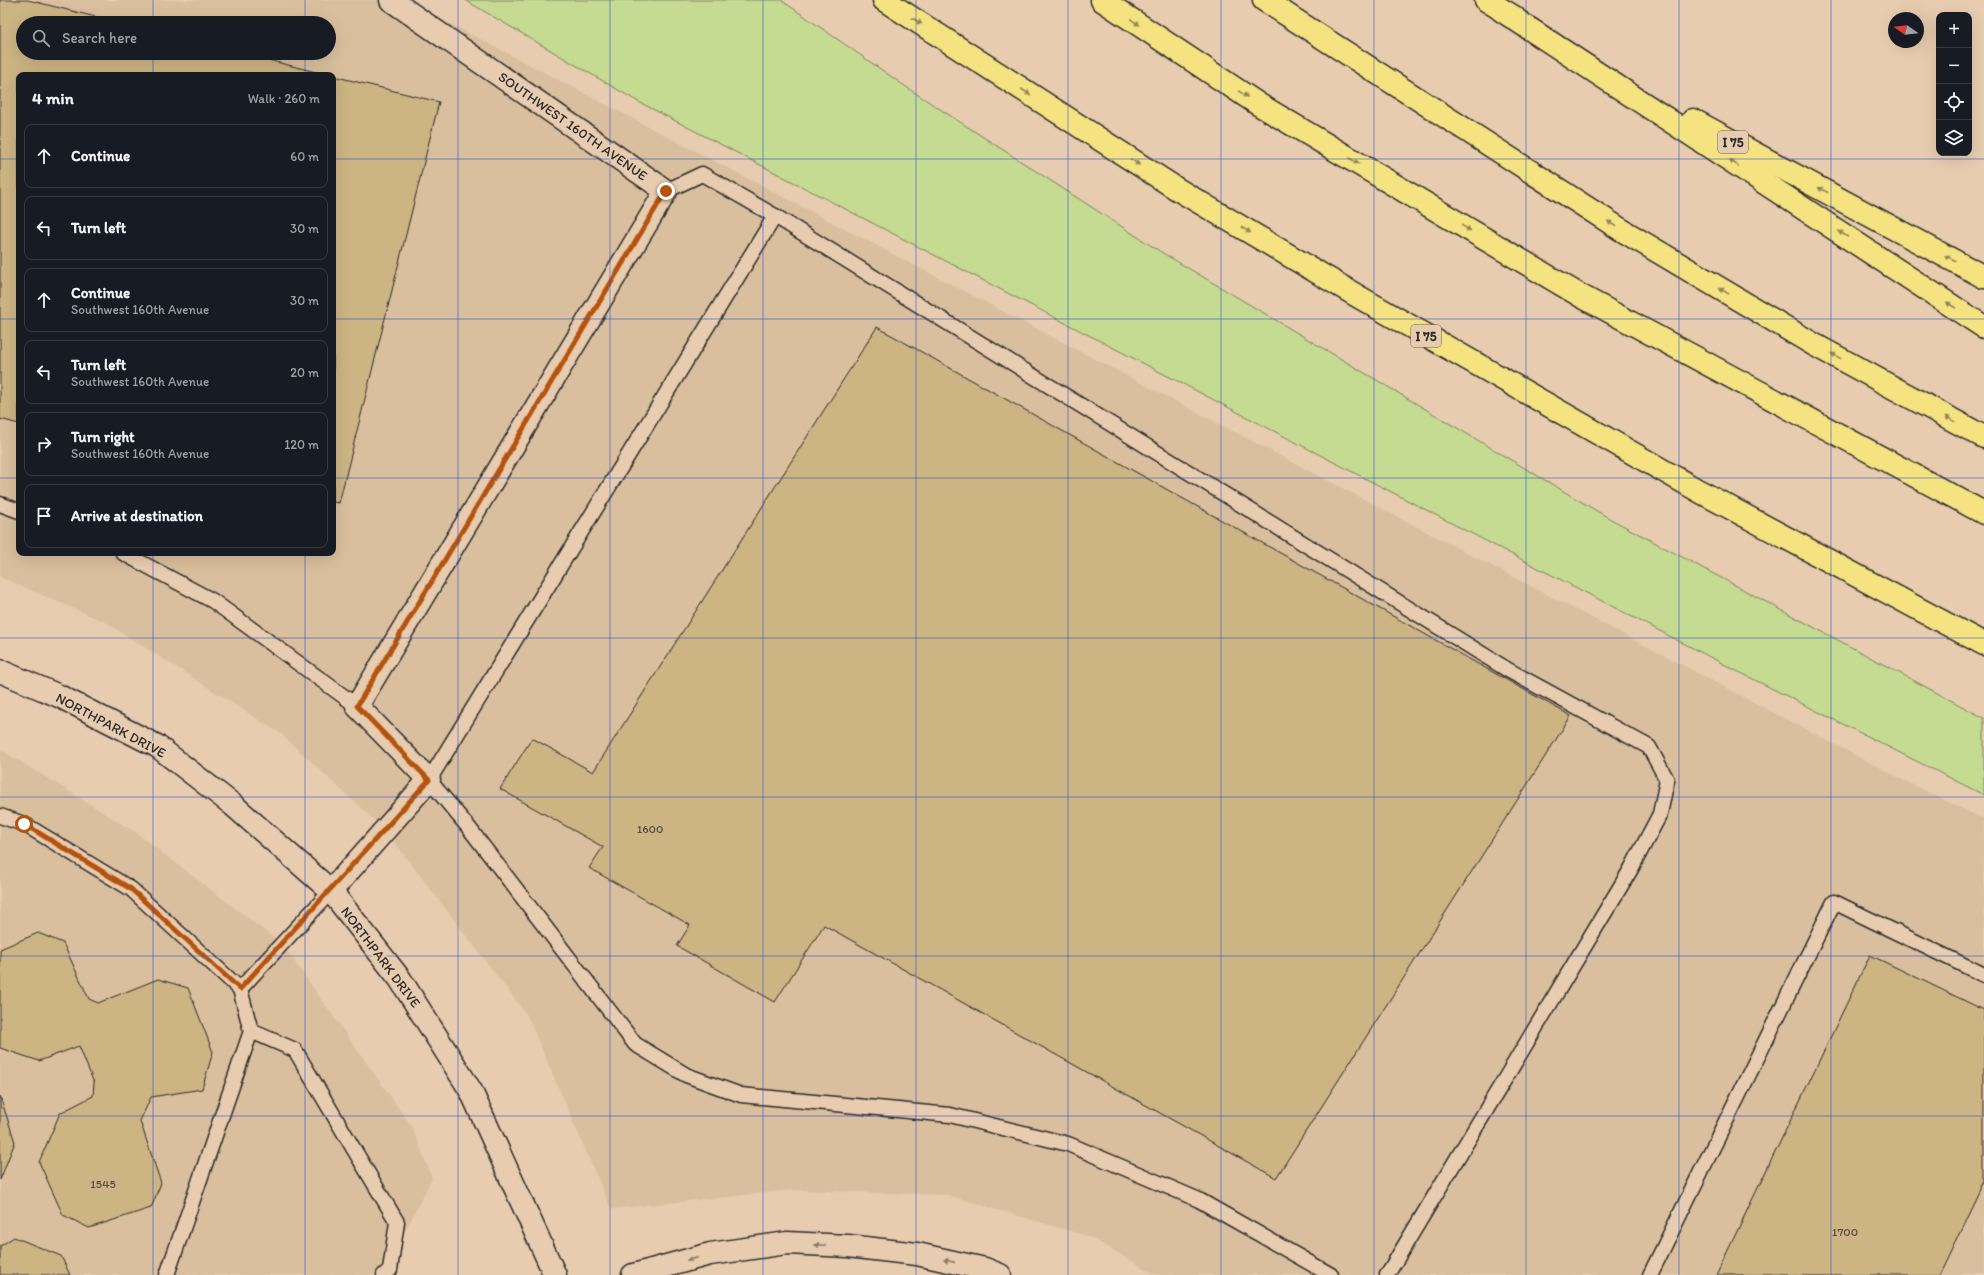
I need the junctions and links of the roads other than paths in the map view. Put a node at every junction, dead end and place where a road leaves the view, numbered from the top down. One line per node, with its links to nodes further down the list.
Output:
1 (391, 0): 6 (street, SOUTHWEST 160TH AVENUE)
2 (884, 0): 15 (highway, I 75, one-way to 15)
3 (1102, 0): 13 (highway, one-way to 13)
4 (1264, 0): 10 (highway, one-way to 4)
5 (1493, 5): 8 (highway, I 75, one-way to 5); 9 (highway, one-way to 5)
6 (666, 191): 7 (lane); 17 (street)
7 (775, 216): 18 (lane); 30 (lane)
8 (1984, 277)
9 (1984, 327)
10 (1984, 437)
11 (0, 504): 12 (lane)
12 (16, 510)
13 (1984, 513)
14 (129, 556): 17 (lane)
15 (1984, 644)
16 (0, 671): 20 (street, NORTHPARK DRIVE)
17 (357, 706): 18 (street)
18 (429, 780): 20 (street); 29 (lane)
19 (0, 816): 22 (lane)
20 (331, 891): 22 (lane); 26 (street, NORTHPARK DRIVE)
21 (1984, 975): 31 (lane)
22 (240, 989): 23 (lane)
23 (251, 1031): 24 (lane); 25 (lane)
24 (167, 1275)
25 (384, 1275)
26 (555, 1275)
27 (633, 1275): 28 (street, one-way to 27)
28 (1000, 1275)
29 (1331, 1275)
30 (1387, 1275)
31 (1650, 1275)

